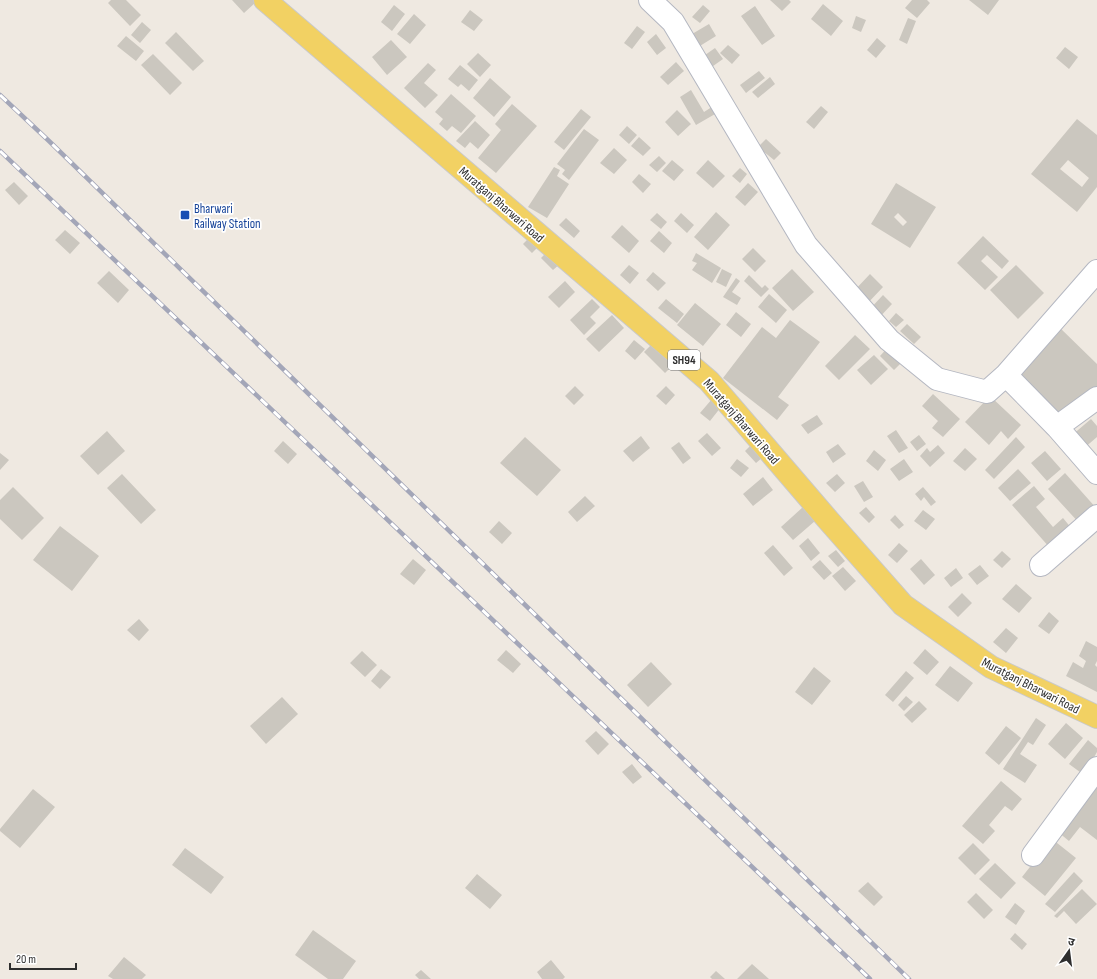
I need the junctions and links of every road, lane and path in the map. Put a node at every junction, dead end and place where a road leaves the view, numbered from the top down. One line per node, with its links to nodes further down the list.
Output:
1 (265, 0): 10 (main road, Muratganj Bharwari Road / SH94)
2 (650, 0): 4 (street)
3 (1097, 271): 4 (street)
4 (1006, 375): 6 (street)
5 (1097, 398): 6 (street)
6 (1057, 427): 7 (street)
7 (1097, 473)
8 (1097, 516): 9 (street)
9 (1041, 565)
10 (1097, 717)
11 (1097, 768): 12 (street)
12 (1033, 855)

